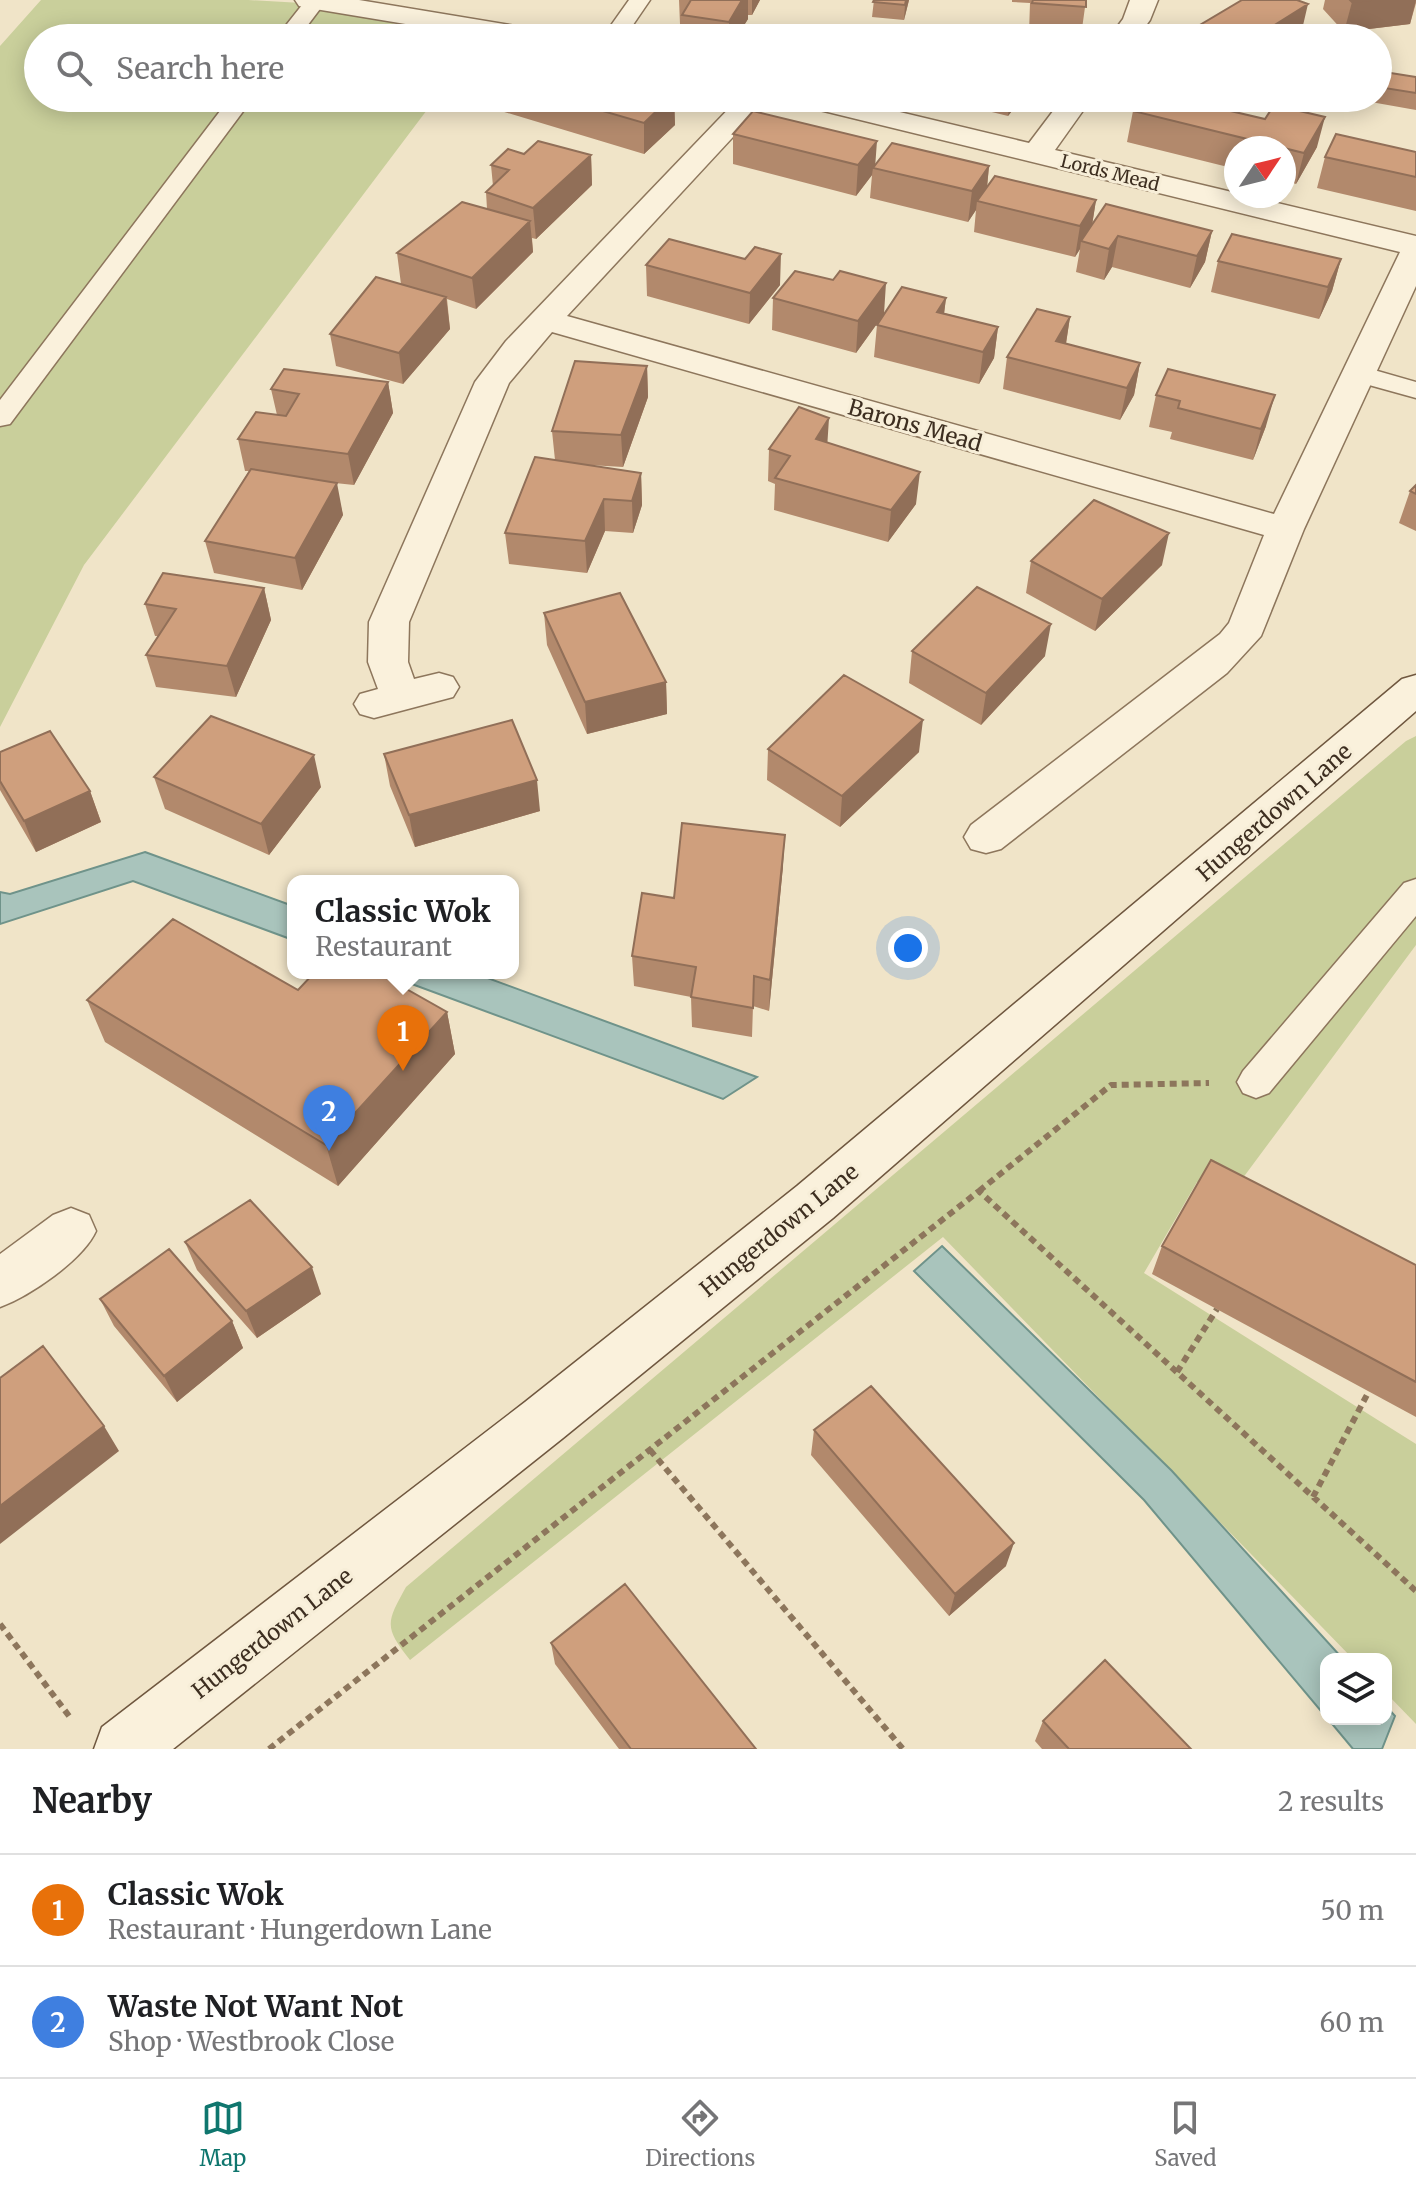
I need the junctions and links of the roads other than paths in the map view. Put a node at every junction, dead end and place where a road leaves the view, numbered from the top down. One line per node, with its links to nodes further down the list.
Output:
1 (309, 0): 2 (street)
2 (316, 0): 5 (lane); 6 (street)
3 (640, 0): 7 (lane)
4 (1144, 0): 8 (street)
5 (298, 24)
6 (457, 24)
7 (623, 24)
8 (1133, 24)
9 (231, 112): 18 (lane)
10 (742, 112): 15 (street)
11 (862, 112): 13 (street, Lords Mead)
12 (1068, 112): 13 (street)
13 (1036, 155): 14 (street, Lords Mead)
14 (1416, 249): 16 (street)
15 (545, 320): 19 (street, Barons Mead); 21 (street)
16 (1360, 374): 17 (lane); 19 (street)
17 (1416, 390)
18 (0, 418)
19 (1285, 529): 22 (street)
20 (1416, 689): 27 (street, Hungerdown Lane)
21 (404, 696)
22 (986, 837)
23 (1416, 892): 24 (lane)
24 (1256, 1082)
25 (71, 1231): 26 (street)
26 (0, 1284)
27 (124, 1749)

